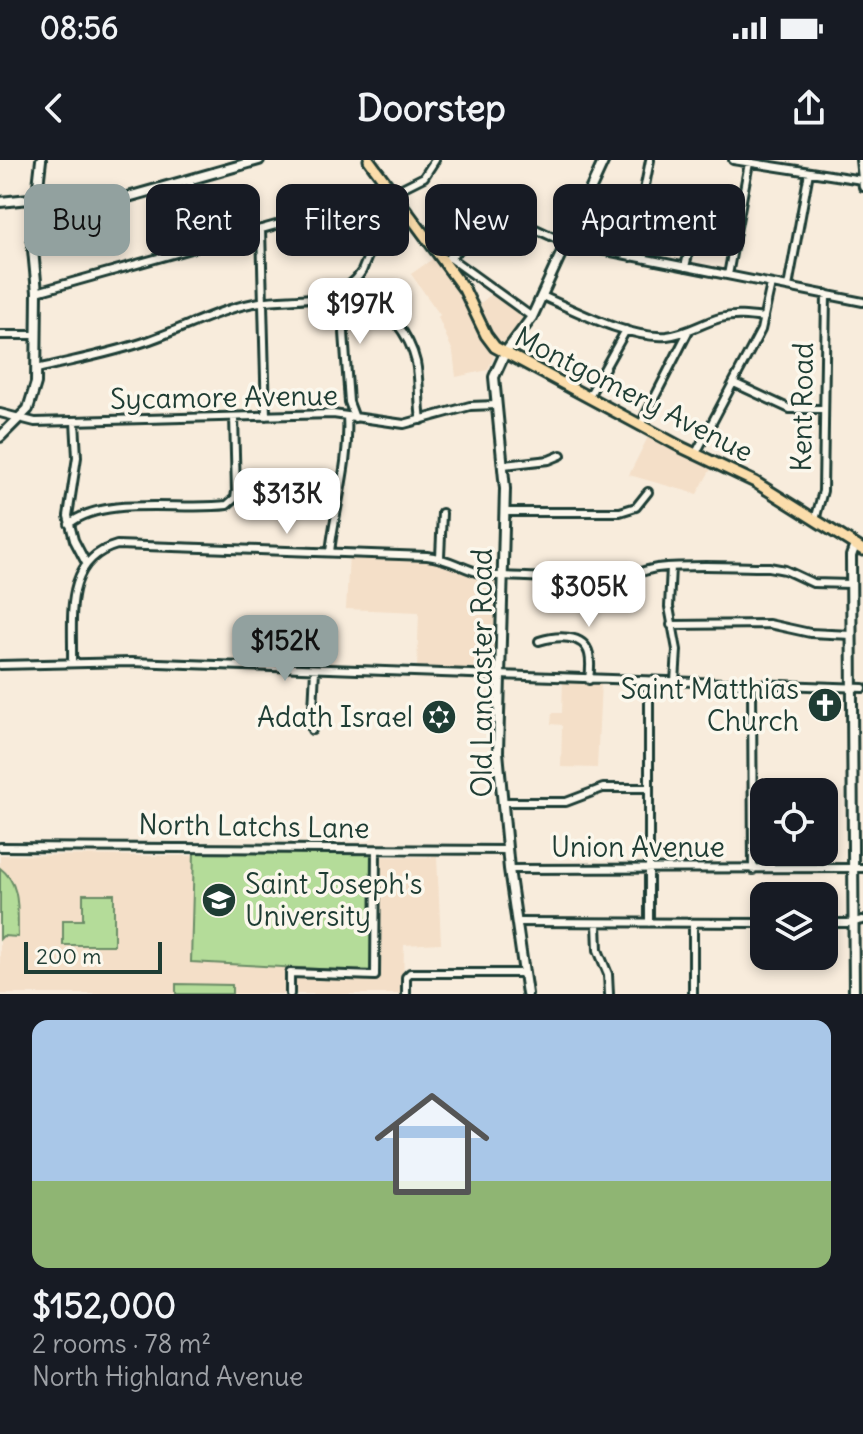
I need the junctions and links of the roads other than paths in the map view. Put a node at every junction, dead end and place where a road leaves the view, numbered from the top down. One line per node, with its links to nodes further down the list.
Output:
1 (41, 160): 13 (street)
2 (259, 160): 12 (street)
3 (369, 160): 15 (main road, Montgomery Avenue)
4 (435, 160): 16 (street)
5 (604, 160): 17 (street)
6 (650, 160): 32 (street)
7 (733, 160): 9 (street)
8 (860, 160): 11 (street)
9 (749, 163): 10 (street); 35 (street)
10 (809, 172): 11 (street); 38 (street)
11 (862, 180): 18 (street)
12 (189, 181): 14 (street); 19 (street)
13 (38, 184)
14 (191, 184)
15 (388, 184)
16 (409, 184)
17 (593, 184)
18 (863, 187)
19 (130, 197)
20 (24, 199): 21 (street)
21 (0, 202)
22 (409, 211): 33 (main road, Montgomery Avenue)
23 (276, 225): 24 (street)
24 (261, 229): 43 (street)
25 (553, 237): 33 (street)
26 (34, 256): 40 (street)
27 (166, 256): 40 (street)
28 (369, 256): 36 (street)
29 (560, 256): 42 (street)
30 (626, 256): 32 (street)
31 (688, 256): 34 (street)
32 (631, 257): 34 (street)
33 (446, 259): 45 (street); 51 (main road, Montgomery Avenue)
34 (685, 267): 35 (street)
35 (728, 275): 37 (street)
36 (355, 281): 39 (street); 65 (street)
37 (771, 284): 38 (street); 46 (street)
38 (788, 287): 41 (street)
39 (341, 291): 43 (street); 55 (street)
40 (37, 292): 50 (street)
41 (826, 294): 44 (street); 58 (street, Kent Road)
42 (542, 296): 45 (street); 47 (street)
43 (263, 301): 52 (street); 61 (street)
44 (863, 302)
45 (532, 317): 51 (street)
46 (764, 318): 48 (street); 53 (street)
47 (626, 330): 48 (street); 54 (street)
48 (688, 332): 68 (street)
49 (0, 335): 50 (street)
50 (37, 335): 52 (street)
51 (505, 353): 54 (main road, Montgomery Avenue); 56 (street, Old Lancaster Road)
52 (37, 369): 57 (street)
53 (734, 383): 58 (street); 71 (street)
54 (588, 398): 68 (main road, Montgomery Avenue)
55 (349, 402): 60 (street); 63 (street)
56 (496, 405): 65 (street, Sycamore Avenue); 72 (street, Old Lancaster Road)
57 (28, 409): 64 (street); 67 (street)
58 (824, 409): 78 (street, Kent Road)
59 (0, 413): 64 (street, Sycamore Avenue)
60 (338, 414): 61 (street, Sycamore Avenue); 63 (street, Sycamore Avenue)
61 (266, 416): 62 (street, Sycamore Avenue)
62 (234, 417): 66 (street, Sycamore Avenue); 77 (street)
63 (351, 417): 65 (street, Sycamore Avenue); 81 (street)
64 (20, 419): 67 (street, Sycamore Avenue); 69 (street)
65 (421, 420)
66 (75, 421): 67 (street, Sycamore Avenue); 74 (street)
67 (35, 422)
68 (640, 426): 71 (main road, Montgomery Avenue)
69 (0, 437)
70 (561, 455): 72 (street)
71 (695, 455): 78 (main road, Montgomery Avenue)
72 (504, 465): 75 (street, Old Lancaster Road)
73 (648, 492): 75 (street)
74 (69, 512): 77 (street); 79 (street)
75 (505, 512): 85 (street, Old Lancaster Road)
76 (442, 513): 82 (street)
77 (78, 516): 79 (street)
78 (815, 520): 80 (main road, Montgomery Avenue)
79 (69, 524): 83 (street)
80 (859, 547): 86 (street)
81 (330, 552): 82 (street); 83 (street)
82 (440, 557): 85 (street)
83 (86, 563): 90 (street)
84 (671, 567): 85 (street); 86 (street); 87 (street)
85 (503, 576): 93 (street, Old Lancaster Road)
86 (851, 584): 88 (street)
87 (671, 625): 88 (street); 96 (street)
88 (851, 635): 98 (street)
89 (539, 641): 94 (street)
90 (72, 662): 91 (street); 92 (street)
91 (0, 665)
92 (315, 669): 93 (street); 100 (street)
93 (499, 674): 94 (street); 102 (street, Old Lancaster Road)
94 (589, 680): 95 (street)
95 (649, 681): 96 (street); 101 (street)
96 (675, 682): 97 (street)
97 (752, 684): 98 (street); 109 (street)
98 (852, 688): 99 (street); 108 (street)
99 (863, 688)
100 (312, 730)
101 (649, 788): 102 (street); 107 (street)
102 (503, 802): 105 (street, Old Lancaster Road)
103 (0, 847): 104 (street, North Latchs Lane)
104 (376, 850): 105 (street, North Latchs Lane); 119 (street)
105 (507, 850): 106 (street, Old Lancaster Road)
106 (509, 869): 107 (street, Union Avenue); 111 (street, Old Lancaster Road)
107 (650, 869): 109 (street, Union Avenue); 114 (street)
108 (858, 869): 109 (street, Union Avenue); 110 (street)
109 (753, 870)
110 (859, 921): 112 (street); 117 (street)
111 (516, 922): 113 (street); 118 (street, Old Lancaster Road)
112 (838, 922)
113 (597, 923): 114 (street); 122 (street)
114 (649, 923): 115 (street)
115 (693, 923): 116 (street); 123 (street)
116 (750, 923)
117 (859, 967): 124 (street)
118 (524, 973): 120 (street); 121 (street, Old Lancaster Road)
119 (290, 994)
120 (406, 994)
121 (527, 994)
122 (609, 994)
123 (693, 994)
124 (854, 994)

